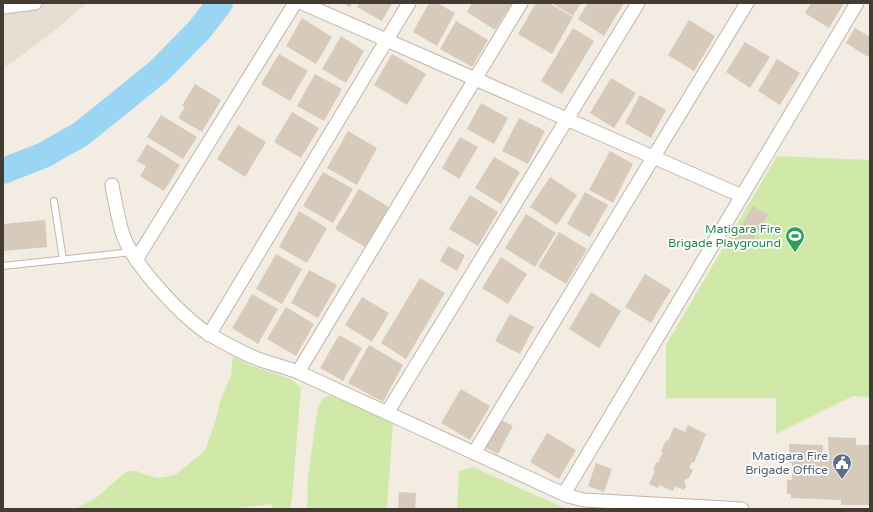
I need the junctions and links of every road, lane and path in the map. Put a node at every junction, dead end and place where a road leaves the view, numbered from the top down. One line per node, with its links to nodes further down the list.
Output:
1 (35, 3): 9 (street)
2 (295, 3): 17 (street)
3 (302, 3): 10 (street)
4 (409, 3): 10 (street)
5 (521, 3): 11 (street)
6 (638, 3): 12 (street)
7 (747, 3): 13 (street)
8 (857, 3): 15 (street)
9 (3, 7)
10 (387, 40): 11 (street); 20 (street)
11 (475, 79): 12 (street); 21 (street)
12 (567, 119): 13 (street); 22 (street)
13 (653, 157): 15 (street); 23 (street)
14 (112, 185): 17 (street)
15 (742, 196): 24 (street)
16 (54, 201): 18 (lane)
17 (134, 256): 18 (lane); 20 (street)
18 (63, 260): 19 (lane)
19 (3, 266)
20 (209, 335): 21 (street)
21 (298, 372): 22 (street)
22 (387, 413): 23 (street)
23 (474, 453): 24 (street)
24 (564, 494): 25 (street)
25 (742, 509)

